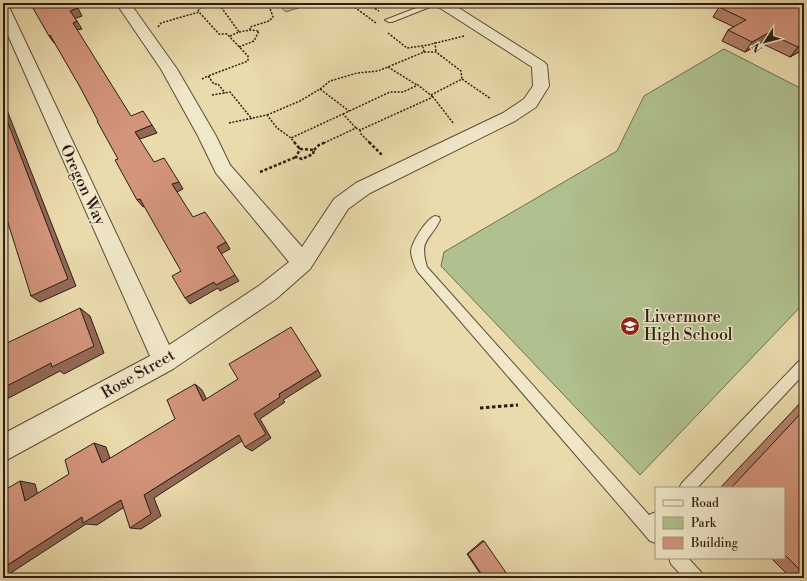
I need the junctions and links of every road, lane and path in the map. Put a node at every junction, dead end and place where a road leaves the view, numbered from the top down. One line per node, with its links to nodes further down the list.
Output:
1 (123, 3): 50 (street)
2 (216, 3): 10 (path); 16 (path)
3 (268, 3): 14 (path)
4 (349, 3): 12 (path)
5 (366, 3): 9 (path)
6 (436, 3): 11 (lane)
7 (442, 3): 50 (street, Rose Street)
8 (3, 9): 51 (street, Oregon Way)
9 (379, 10)
10 (198, 12): 13 (path); 17 (path)
11 (389, 20)
12 (378, 25)
13 (155, 30)
14 (250, 30): 16 (path); 20 (path)
15 (384, 30): 21 (path)
16 (239, 32): 17 (path)
17 (230, 36): 20 (path)
18 (465, 36): 19 (path)
19 (435, 42): 21 (path); 23 (path)
20 (239, 46): 25 (path)
21 (423, 47): 22 (path)
22 (424, 52): 23 (path); 24 (path)
23 (436, 52): 27 (path)
24 (388, 67): 28 (path); 29 (path)
25 (208, 76): 26 (path); 30 (path)
26 (202, 79)
27 (462, 79): 32 (path); 34 (path)
28 (418, 85): 32 (path); 35 (path)
29 (320, 89): 35 (path); 37 (path)
30 (225, 93): 31 (path); 38 (path)
31 (212, 95)
32 (431, 95): 33 (path)
33 (433, 97): 40 (path); 42 (path)
34 (491, 99)
35 (349, 111): 36 (path)
36 (343, 114): 41 (path); 43 (path)
37 (267, 115): 38 (path); 43 (path)
38 (252, 118): 39 (path)
39 (229, 123)
40 (454, 124)
41 (356, 128): 42 (path); 45 (path)
42 (360, 130): 47 (path)
43 (291, 138): 44 (path)
44 (300, 149): 45 (path); 46 (path)
45 (314, 150): 46 (path)
46 (296, 156): 48 (path)
47 (384, 156)
48 (260, 172)
49 (435, 220): 53 (lane)
50 (302, 263): 51 (street, Rose Street)
51 (164, 361): 55 (street, Rose Street)
52 (804, 365): 56 (lane)
53 (540, 404): 54 (path); 57 (lane)
54 (480, 408)
55 (3, 449)
56 (688, 487)
57 (654, 528)
58 (678, 559): 59 (lane)
59 (695, 578)

